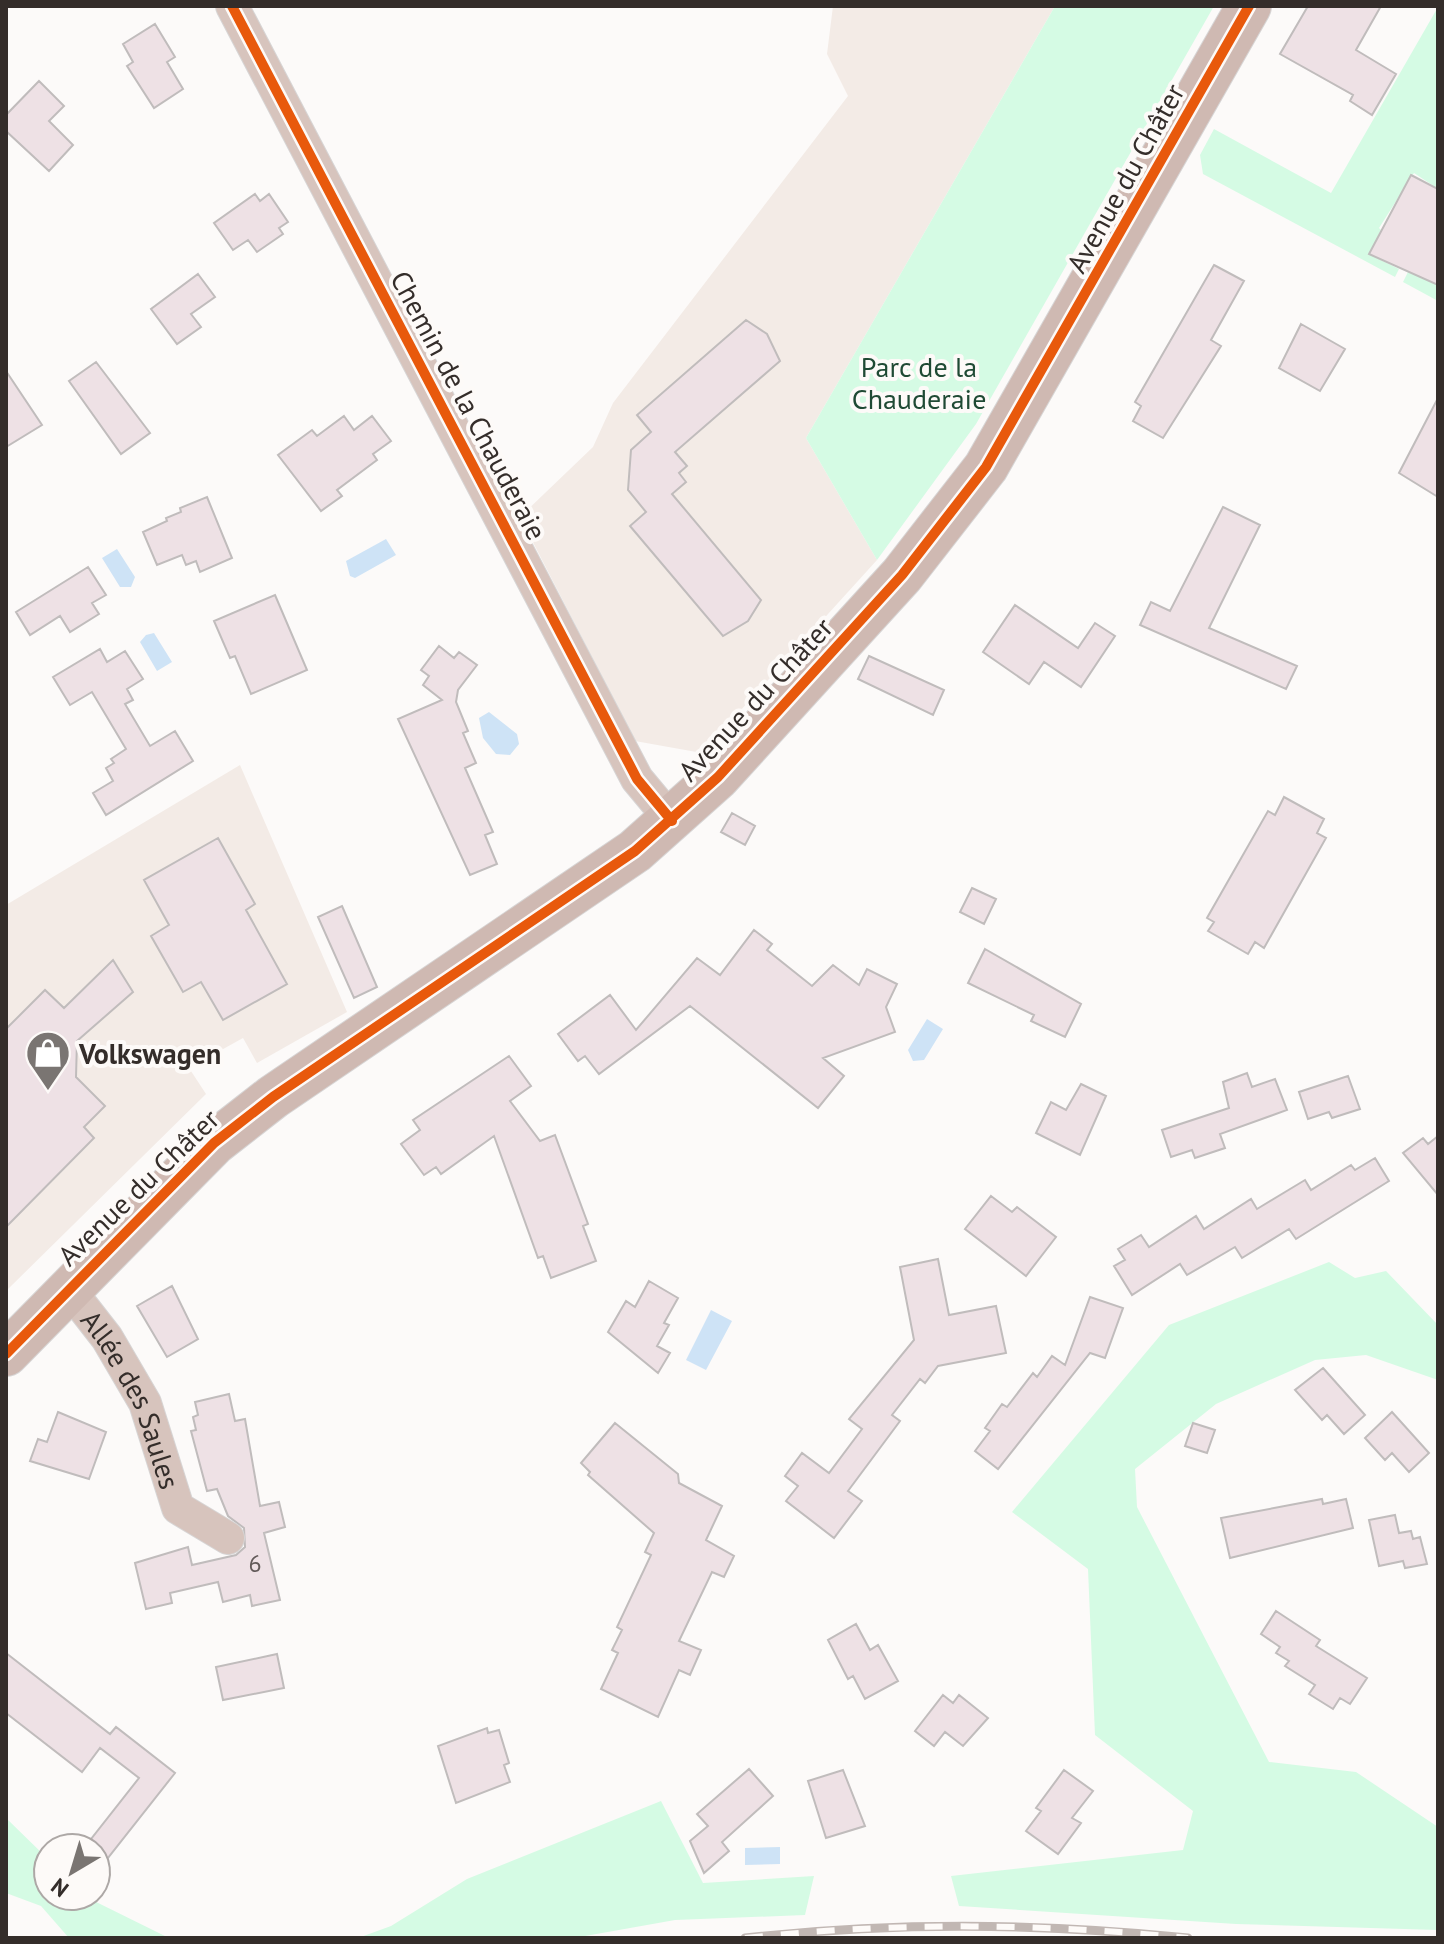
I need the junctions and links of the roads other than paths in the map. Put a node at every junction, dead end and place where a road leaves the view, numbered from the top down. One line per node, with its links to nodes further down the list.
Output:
1 (232, 6): 3 (street, Chemin de la Chauderaie)
2 (1249, 6): 3 (main road, Avenue du Châter)
3 (672, 821): 4 (main road, Avenue du Châter)
4 (68, 1288): 5 (main road, Avenue du Châter); 6 (street, Allée des Saules)
5 (6, 1354)
6 (228, 1538)

